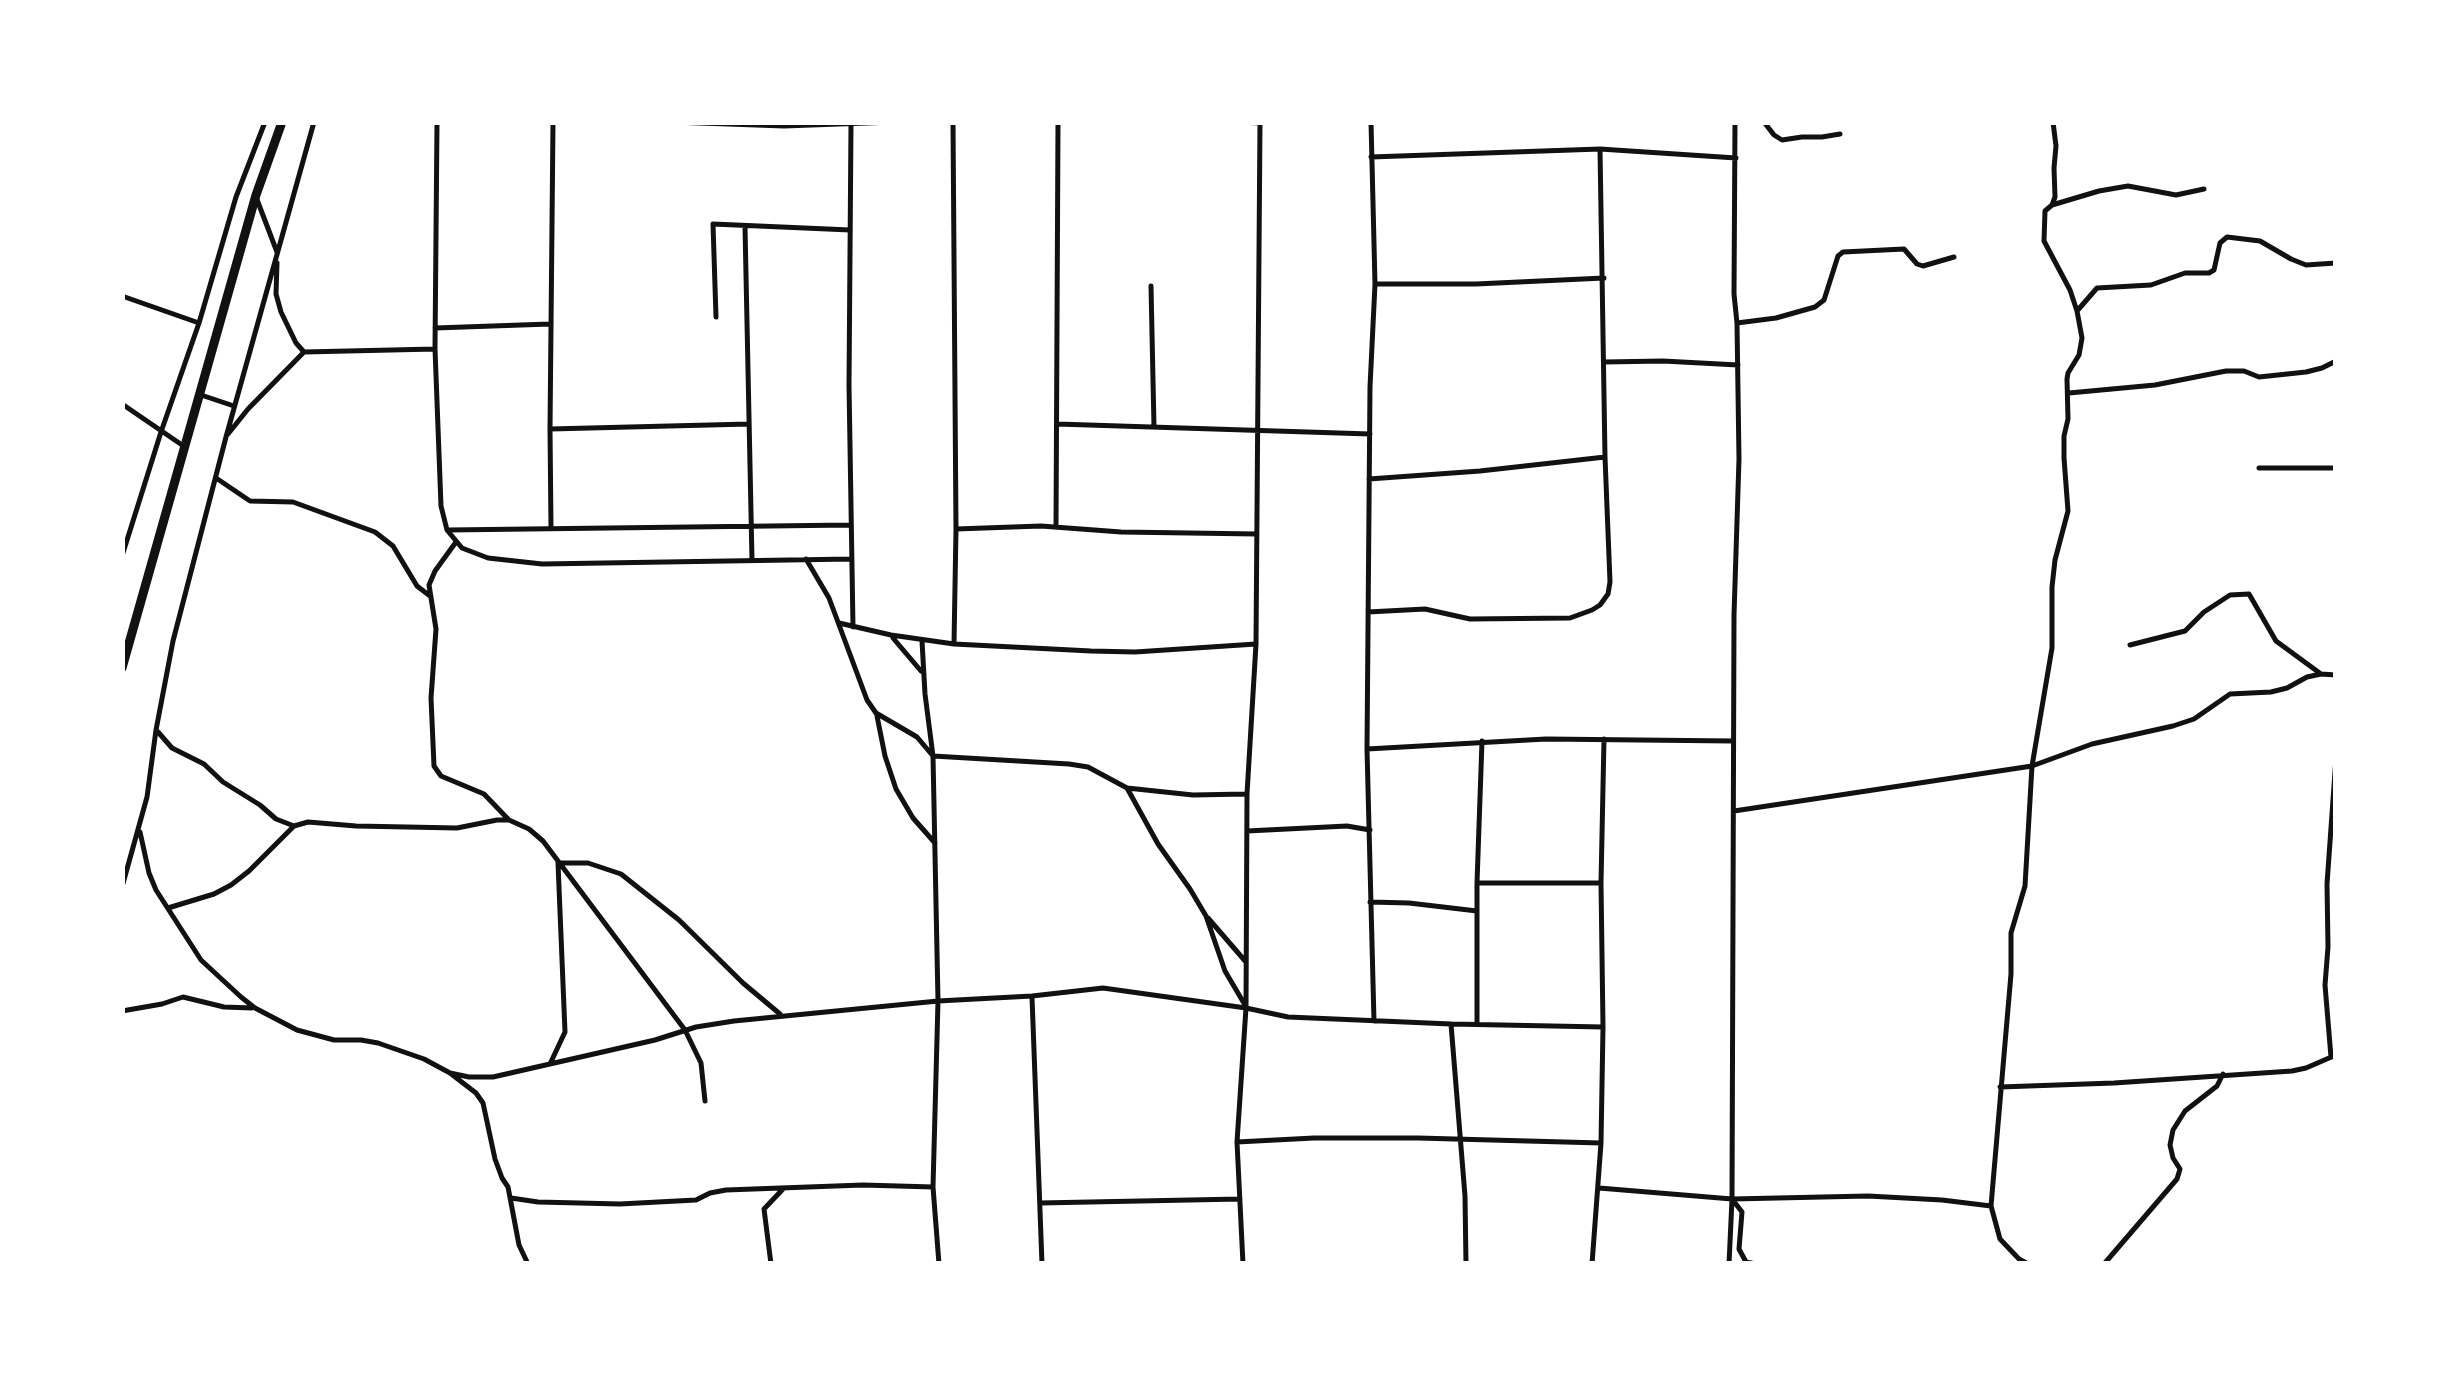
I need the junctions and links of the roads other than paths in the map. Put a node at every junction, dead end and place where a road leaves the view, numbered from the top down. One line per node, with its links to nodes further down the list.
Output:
1 (265, 122): 36 (street)
2 (282, 122): 23 (highway)
3 (314, 122): 27 (street)
4 (438, 122): 39 (street)
5 (553, 122): 38 (street)
6 (672, 122): 16 (street)
7 (894, 122): 17 (street)
8 (953, 122): 67 (street)
9 (1058, 122): 50 (street)
10 (1241, 122): 15 (street)
11 (1370, 122): 20 (street)
12 (1735, 122): 21 (street)
13 (1764, 122): 18 (street)
14 (2053, 122): 24 (street)
15 (1260, 123): 53 (street)
16 (759, 124): 17 (street)
17 (851, 124): 26 (street)
18 (1840, 134)
19 (1600, 149): 20 (street); 21 (street); 30 (street)
20 (1371, 157): 31 (street)
21 (1736, 158): 37 (street)
22 (2204, 189): 24 (street)
23 (256, 195): 27 (street); 46 (highway)
24 (2052, 205): 34 (street)
25 (745, 227): 26 (street); 35 (street); 49 (street)
26 (850, 230): 63 (street)
27 (277, 251): 41 (street); 48 (street)
28 (1954, 257): 37 (street)
29 (2336, 263): 34 (street)
30 (1604, 278): 31 (street); 43 (street)
31 (1375, 284): 55 (street)
32 (1151, 286): 51 (street)
33 (122, 296): 36 (street)
34 (2077, 310): 45 (street)
35 (716, 317)
36 (199, 323): 54 (street)
37 (1737, 323): 44 (street)
38 (550, 324): 39 (street); 52 (street)
39 (435, 328): 40 (street)
40 (435, 349): 41 (street); 68 (street)
41 (304, 352): 56 (street)
42 (2336, 361): 45 (street)
43 (1604, 362): 44 (street); 58 (street)
44 (1738, 365): 94 (street)
45 (2069, 393): 98 (street)
46 (201, 394): 48 (street); 57 (highway)
47 (122, 404): 54 (street)
48 (234, 406): 56 (street)
49 (749, 424): 52 (street); 64 (street)
50 (1056, 424): 51 (street); 65 (street)
51 (1154, 426): 53 (street)
52 (550, 429): 66 (street)
53 (1258, 429): 55 (street); 69 (street)
54 (161, 432): 57 (street); 71 (street)
55 (1370, 434): 62 (street)
56 (226, 436): 61 (street)
57 (185, 447): 86 (highway)
58 (1605, 457): 62 (street); 76 (street)
59 (2259, 468): 60 (street)
60 (2336, 468)
61 (215, 477): 75 (street); 91 (street)
62 (1369, 479): 76 (street)
63 (850, 525): 64 (street); 73 (street)
64 (750, 527): 66 (street); 74 (street)
65 (1056, 527): 67 (street); 69 (street)
66 (551, 528): 68 (street)
67 (956, 529): 82 (street)
68 (446, 530): 70 (street)
69 (1257, 534): 83 (street)
70 (456, 542): 74 (street); 75 (street)
71 (122, 556)
72 (806, 559): 73 (street); 74 (street); 77 (street)
73 (850, 559): 78 (street)
74 (752, 560)
75 (430, 596): 102 (street)
76 (1368, 612): 95 (street)
77 (839, 623): 78 (street); 90 (street)
78 (853, 627): 79 (street)
79 (891, 635): 81 (street); 87 (street)
80 (2336, 636): 85 (street)
81 (922, 641): 82 (street); 87 (street)
82 (954, 644): 83 (street)
83 (1256, 644): 100 (street)
84 (2130, 645): 88 (street)
85 (2336, 664)
86 (122, 668)
87 (923, 672): 96 (street)
88 (2321, 674): 89 (street); 98 (street)
89 (2336, 675)
90 (876, 713): 96 (street); 107 (street)
91 (156, 730): 103 (street); 104 (street)
92 (1604, 739): 93 (street); 94 (street); 110 (street)
93 (1482, 741): 95 (street); 109 (street)
94 (1733, 741): 101 (street)
95 (1367, 749): 105 (street)
96 (933, 756): 99 (street); 107 (street)
97 (2336, 758): 128 (street)
98 (2032, 766): 101 (street); 132 (street)
99 (1127, 788): 100 (street); 115 (street)
100 (1247, 794): 106 (street)
101 (1734, 811): 142 (street)
102 (509, 820): 103 (street); 108 (street)
103 (294, 826): 113 (street)
104 (139, 828): 111 (street); 113 (street)
105 (1370, 830): 106 (street); 112 (street)
106 (1247, 831): 116 (street)
107 (934, 843): 118 (street)
108 (558, 863): 122 (street); 127 (street); 129 (street)
109 (1477, 883): 110 (street); 114 (street)
110 (1601, 883): 126 (street)
111 (122, 887)
112 (1370, 902): 114 (street); 123 (street)
113 (168, 908): 119 (street)
114 (1477, 911): 125 (street)
115 (1206, 916): 116 (street); 120 (street)
116 (1246, 962): 120 (street)
117 (1032, 996): 118 (street); 120 (street); 143 (street)
118 (938, 1001): 122 (street); 137 (street)
119 (255, 1008): 121 (street); 130 (street)
120 (1246, 1008): 123 (street); 135 (street)
121 (122, 1011)
122 (782, 1016): 127 (street)
123 (1374, 1021): 124 (street)
124 (1451, 1024): 125 (street); 134 (street)
125 (1477, 1024): 126 (street)
126 (1603, 1027): 136 (street)
127 (685, 1030): 129 (street); 133 (street)
128 (2333, 1056): 131 (street)
129 (550, 1064): 130 (street)
130 (450, 1073): 140 (street)
131 (2222, 1074): 132 (street); 155 (street)
132 (2000, 1087): 144 (street)
133 (705, 1101)
134 (1460, 1138): 135 (street); 136 (street); 150 (street)
135 (1237, 1142): 141 (street)
136 (1601, 1144): 138 (street)
137 (933, 1187): 139 (street); 147 (street)
138 (1599, 1188): 142 (street); 151 (street)
139 (783, 1189): 140 (street); 146 (street)
140 (511, 1198): 145 (street)
141 (1240, 1199): 143 (street); 149 (street)
142 (1732, 1200): 144 (street); 152 (street); 153 (street)
143 (1040, 1204): 148 (street)
144 (1991, 1206): 154 (street)
145 (528, 1264)
146 (770, 1264)
147 (939, 1264)
148 (1042, 1264)
149 (1243, 1264)
150 (1466, 1264)
151 (1592, 1264)
152 (1729, 1264)
153 (1756, 1264)
154 (2028, 1264)
155 (2104, 1264)

